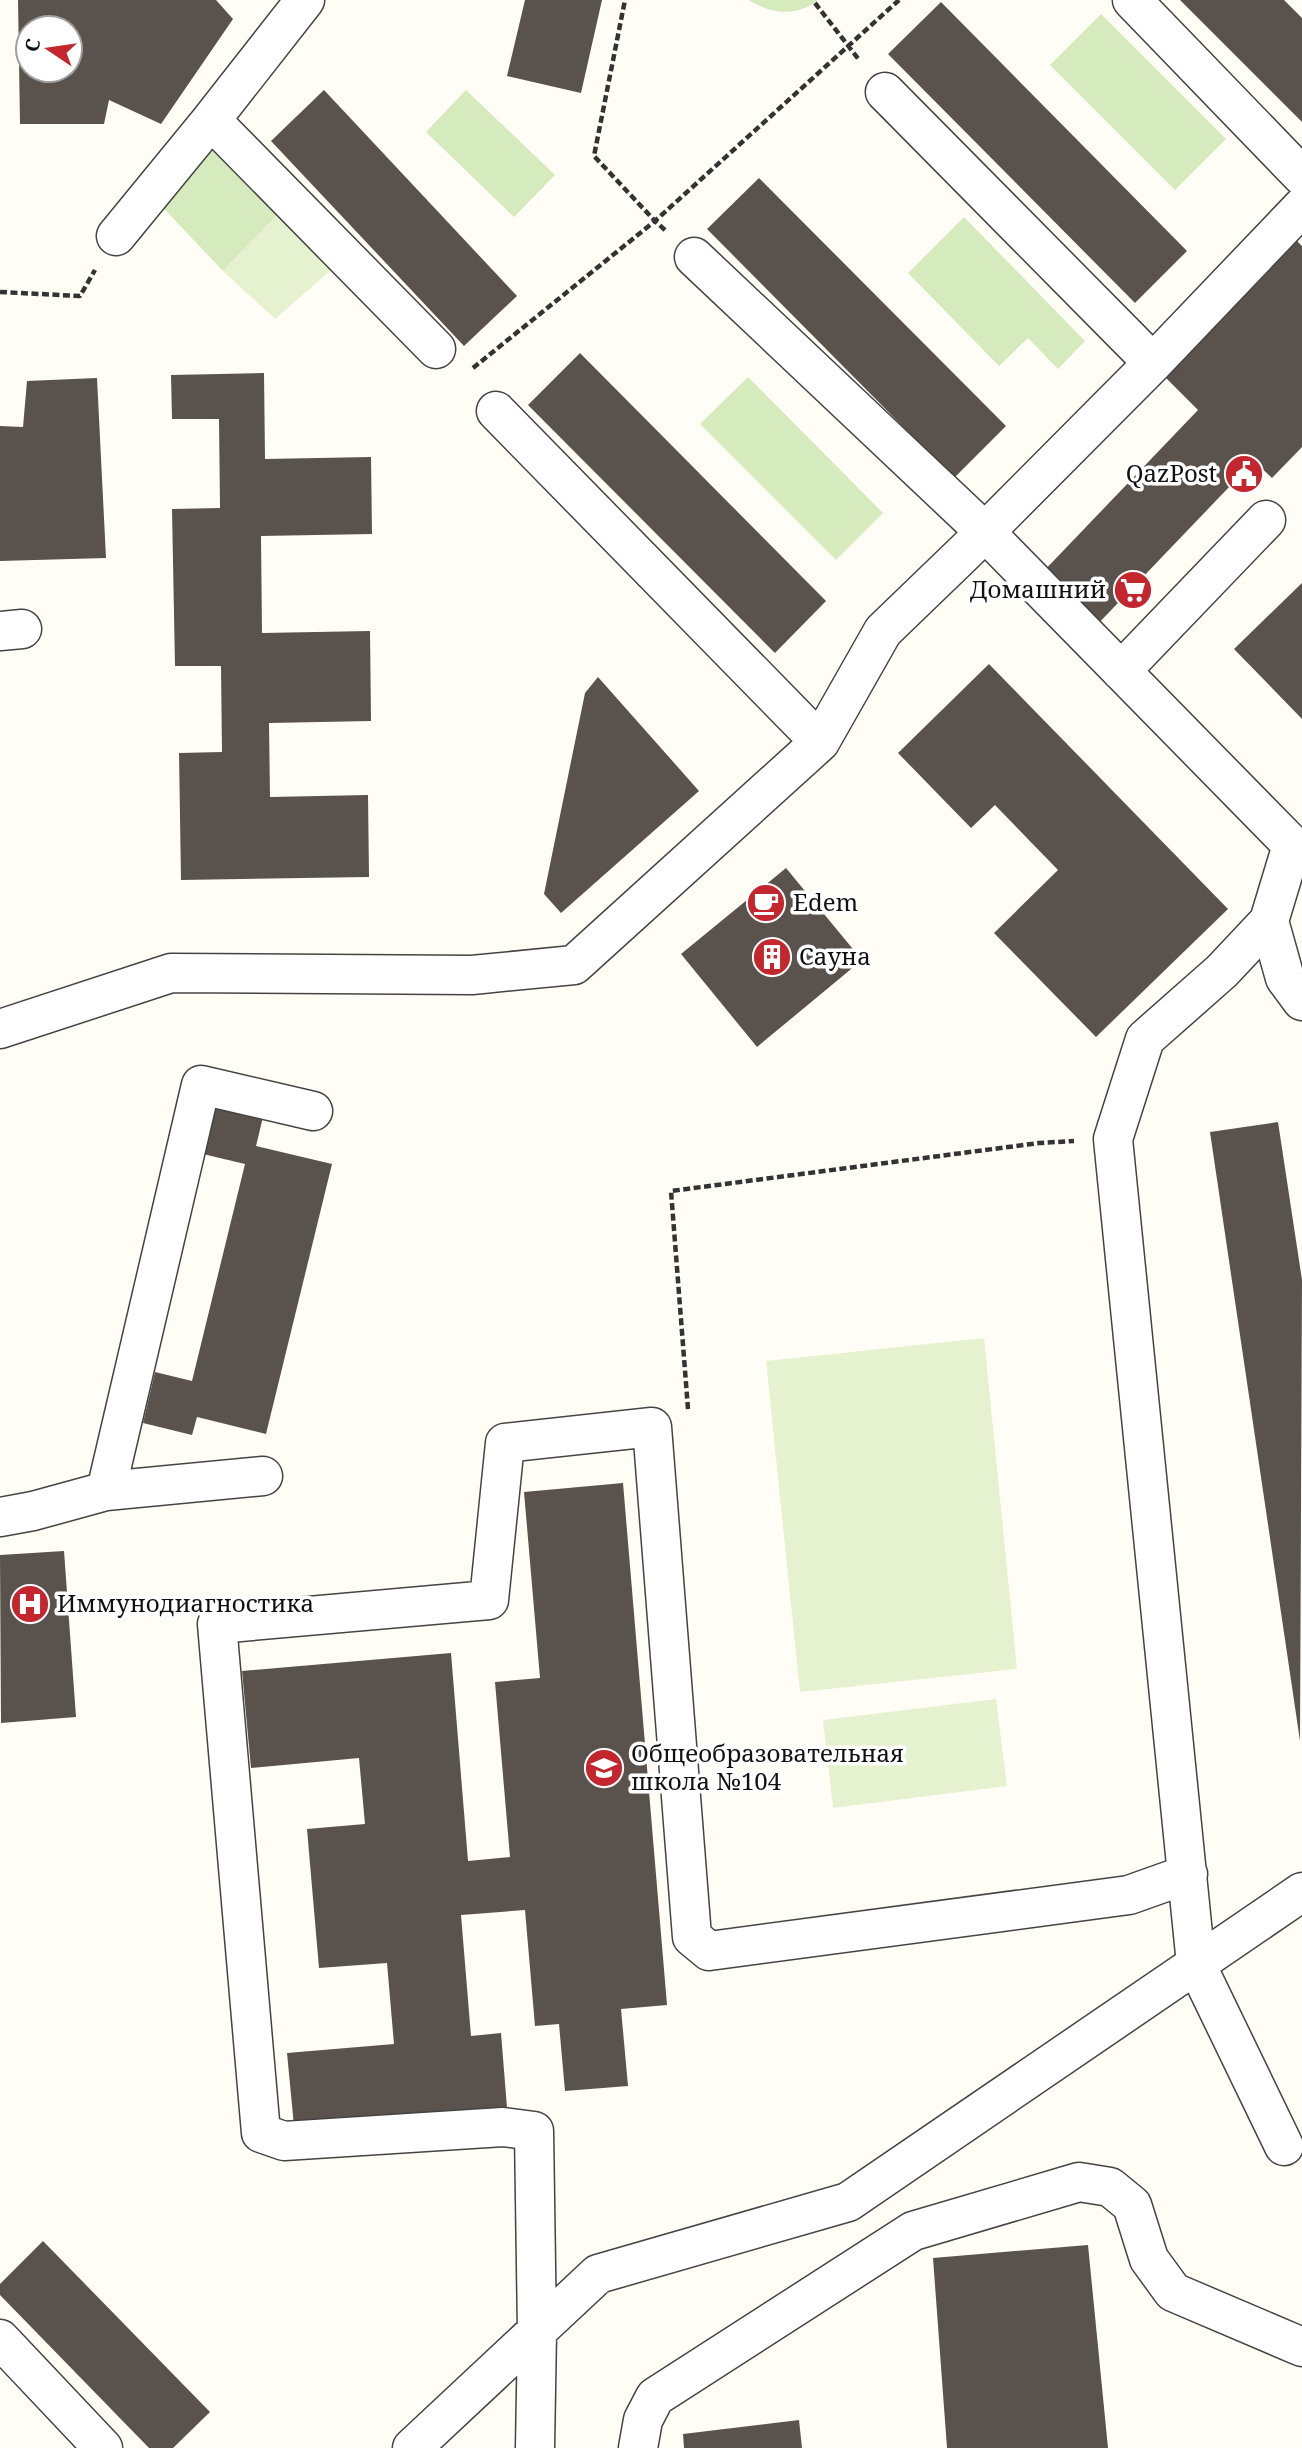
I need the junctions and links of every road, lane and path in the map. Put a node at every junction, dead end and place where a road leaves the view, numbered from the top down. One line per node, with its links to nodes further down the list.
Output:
1 (305, 0): 8 (lane)
2 (625, 0): 11 (path)
3 (898, 0): 6 (path)
4 (1132, 0): 9 (lane)
5 (815, 3): 6 (path)
6 (849, 47): 7 (path); 11 (path)
7 (885, 92): 16 (lane)
8 (211, 120): 12 (lane); 15 (lane)
9 (1302, 176)
10 (1302, 207): 16 (lane)
11 (655, 221): 13 (path); 15 (path)
12 (116, 236): 14 (path)
13 (694, 257): 19 (lane)
14 (0, 292)
15 (436, 349)
16 (1153, 363): 19 (lane)
17 (496, 411): 21 (lane)
18 (1266, 520): 20 (lane)
19 (985, 532): 20 (lane); 21 (lane)
20 (1121, 671): 22 (lane)
21 (820, 742): 25 (lane)
22 (1297, 846): 23 (lane)
23 (1269, 921): 24 (lane); 27 (lane)
24 (1302, 1001)
25 (0, 1029)
26 (313, 1111): 30 (lane)
27 (1114, 1139): 28 (path); 32 (lane)
28 (652, 1427): 32 (lane); 36 (lane)
29 (262, 1476): 30 (lane)
30 (106, 1491): 31 (lane)
31 (0, 1517)
32 (1188, 1874): 34 (lane)
33 (1302, 1892): 34 (lane)
34 (1196, 1964): 35 (lane); 36 (lane)
35 (1284, 2146)
36 (537, 2332): 40 (lane); 41 (lane)
37 (0, 2339): 39 (lane)
38 (1302, 2347): 42 (lane)
39 (103, 2448)
40 (412, 2448)
41 (535, 2448)
42 (638, 2448)

